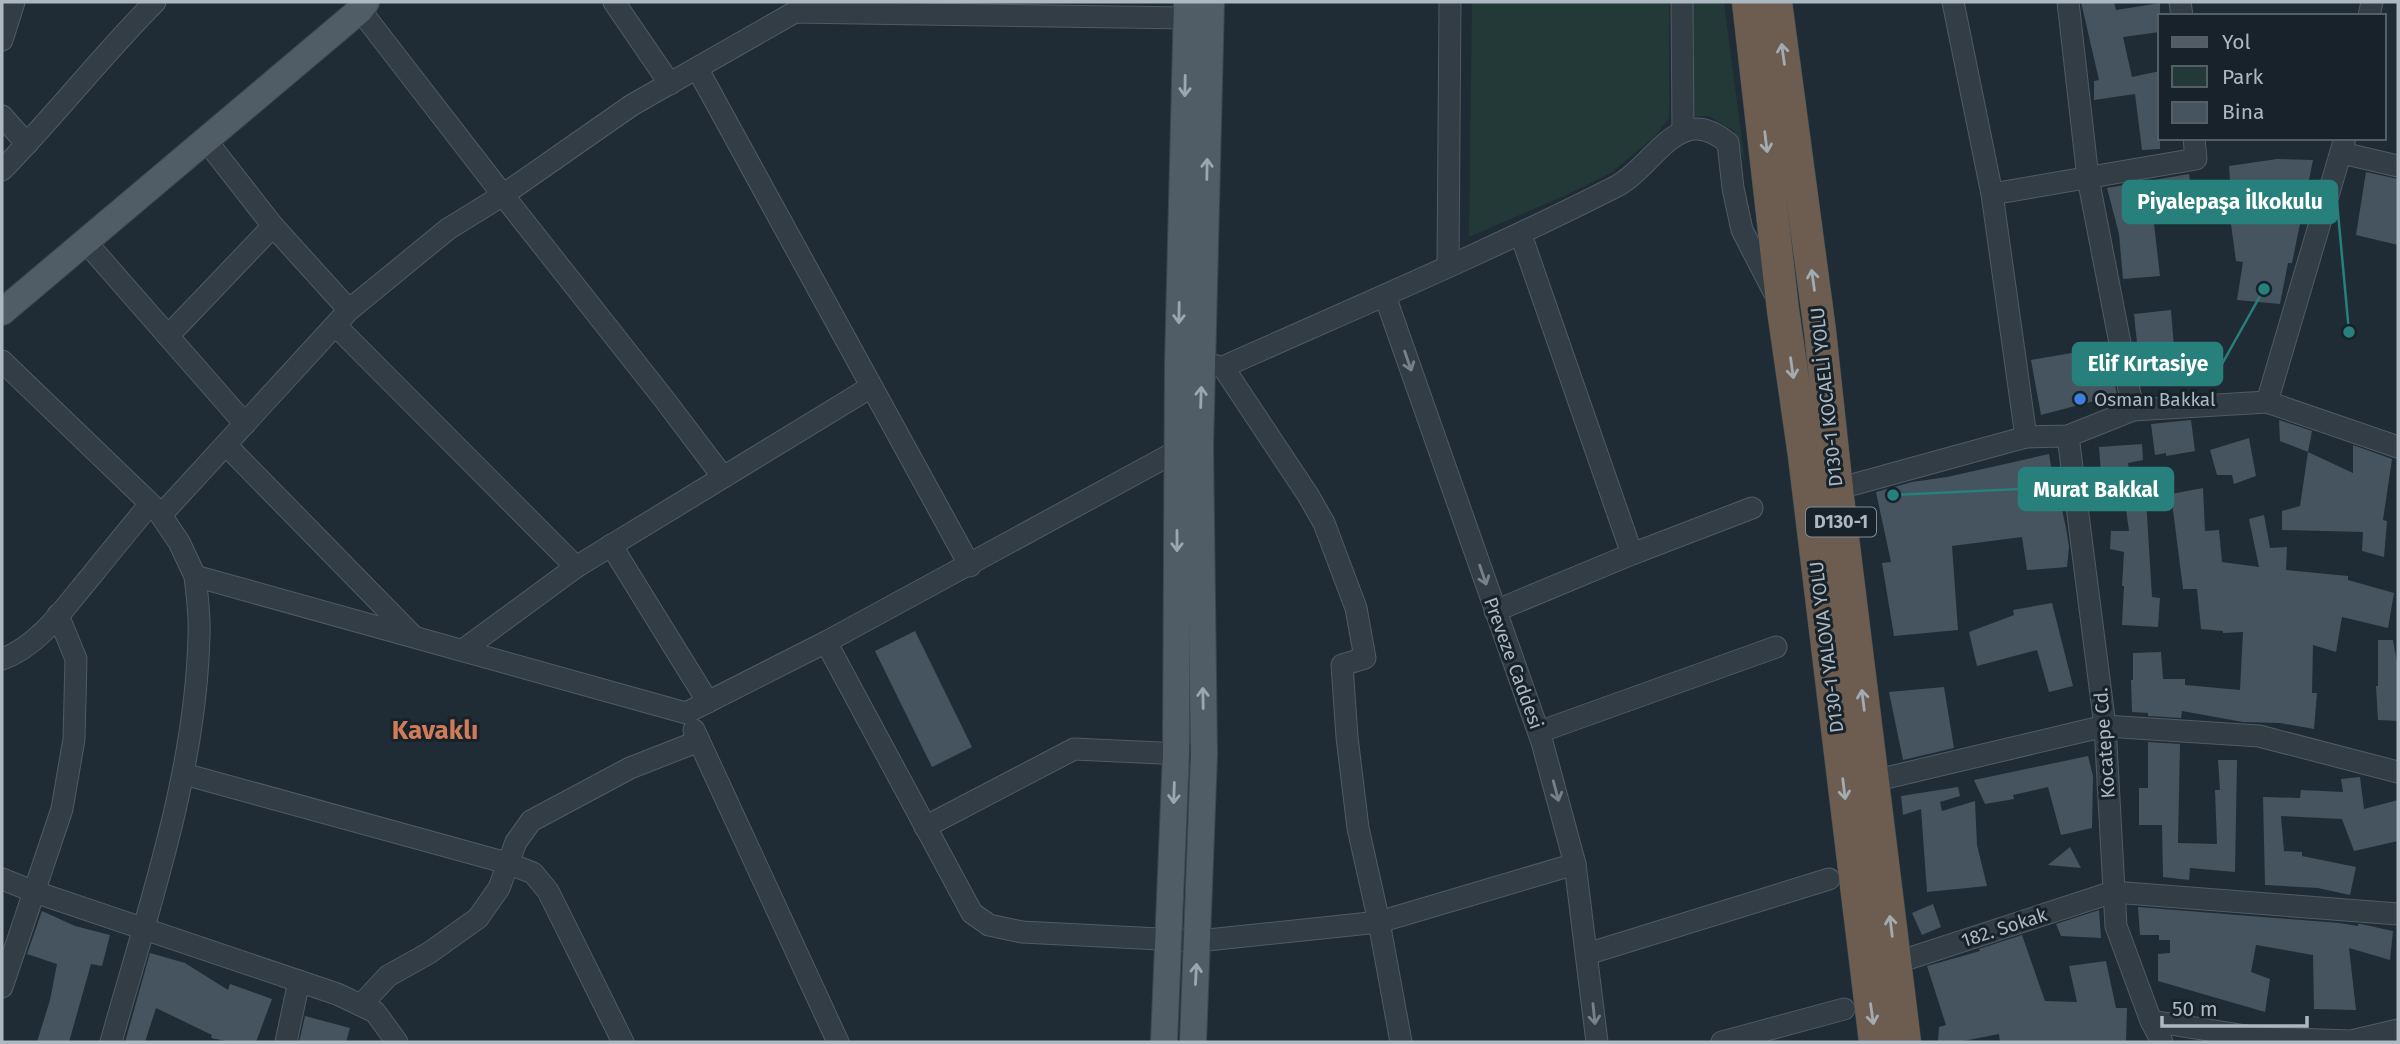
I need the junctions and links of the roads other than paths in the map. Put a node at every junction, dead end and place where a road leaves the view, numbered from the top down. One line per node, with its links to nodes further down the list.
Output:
1 (14, 2): 16 (street)
2 (155, 2): 23 (street)
3 (614, 2): 18 (street)
4 (1211, 2): 40 (main road, one-way to 4)
5 (1450, 2): 33 (street)
6 (1682, 2): 20 (street)
7 (1748, 2): 35 (highway, D130-1 YALOVA YOLU / D130-1, one-way to 35)
8 (1776, 2): 51 (highway, D130-1 KOCAELİ YOLU / D130-1, one-way to 8)
9 (1953, 2): 28 (street)
10 (2068, 2): 27 (street)
11 (363, 6): 21 (main road); 29 (street)
12 (839, 7): 13 (street); 17 (street)
13 (937, 8): 14 (street)
14 (1055, 9): 15 (street)
15 (1187, 10): 40 (main road, one-way to 40)
16 (2, 40)
17 (697, 68): 18 (street); 41 (street)
18 (670, 84): 29 (street)
19 (2, 116): 23 (street)
20 (1683, 132): 31 (street); 35 (street)
21 (205, 139): 30 (street); 32 (main road)
22 (2194, 140): 27 (street)
23 (27, 144): 26 (street)
24 (2344, 146): 25 (street); 42 (street)
25 (2398, 166)
26 (2, 170)
27 (2088, 178): 28 (street); 43 (street)
28 (1992, 194): 46 (street)
29 (503, 195): 37 (street); 50 (street)
30 (273, 226): 37 (street); 38 (street)
31 (1521, 235): 33 (street); 55 (street)
32 (85, 241): 36 (main road); 38 (street)
33 (1448, 265): 34 (street)
34 (1385, 296): 40 (street); 59 (street, Preveze Caddesi, one-way to 59)
35 (1783, 310): 106 (highway, D130-1 YALOVA YOLU / D130-1, one-way to 106)
36 (2, 312)
37 (343, 318): 44 (street); 57 (street)
38 (168, 336): 44 (street)
39 (2, 361): 53 (street)
40 (1201, 365): 49 (main road); 84 (street)
41 (871, 387): 50 (street); 56 (street)
42 (2267, 402): 43 (street); 48 (street)
43 (2133, 410): 45 (street)
44 (245, 424): 47 (street)
45 (2068, 436): 46 (street); 68 (street, Kocatepe Cd.)
46 (2026, 437): 51 (street)
47 (226, 445): 53 (street); 61 (street)
48 (2398, 447)
49 (1188, 449): 56 (street); 71 (main road, one-way to 71); 72 (main road, one-way to 49)
50 (723, 477): 54 (street)
51 (1837, 489): 75 (highway, D130-1 KOCAELİ YOLU / D130-1, one-way to 51)
52 (1752, 508): 55 (street)
53 (155, 509): 58 (street); 60 (street)
54 (611, 545): 57 (street); 66 (street)
55 (1632, 554): 59 (street)
56 (970, 566): 62 (street)
57 (576, 567): 64 (street)
58 (195, 576): 61 (street); 74 (street)
59 (1495, 611): 69 (street, Preveze Caddesi)
60 (58, 615): 65 (street); 81 (street)
61 (413, 636): 64 (street)
62 (826, 642): 66 (street); 76 (street)
63 (1776, 647): 69 (street)
64 (463, 650): 67 (street)
65 (2, 659)
66 (708, 702): 67 (street)
67 (686, 713): 70 (street)
68 (2105, 726): 73 (street); 75 (street); 82 (street, Kocatepe Cd.)
69 (1539, 732): 78 (street, Preveze Caddesi, one-way to 78)
70 (699, 741): 77 (street); 100 (street)
71 (1176, 754): 72 (street); 76 (street); 86 (main road, one-way to 86)
72 (1204, 755): 87 (main road)
73 (2398, 772)
74 (184, 774): 77 (street); 85 (street)
75 (1873, 781): 89 (highway, D130-1 KOCAELİ YOLU / D130-1, one-way to 75)
76 (925, 827): 86 (street)
77 (507, 863): 92 (street); 99 (street)
78 (1576, 864): 84 (street); 88 (street, Preveze Caddesi)
79 (2, 879): 81 (street)
80 (1829, 879): 88 (street)
81 (35, 892): 85 (street); 91 (street)
82 (2113, 892): 83 (street); 89 (street, 182. Sokak); 94 (street, Kocatepe Cd.)
83 (2398, 914)
84 (1379, 922): 87 (street); 103 (street)
85 (142, 929): 90 (street); 96 (street)
86 (1169, 940): 87 (street); 101 (main road)
87 (1198, 941): 102 (main road, one-way to 87)
88 (1587, 954): 104 (street, Preveze Caddesi, one-way to 104)
89 (1895, 963): 107 (highway, D130-1 KOCAELİ YOLU / D130-1)
90 (299, 981): 92 (street); 97 (street)
91 (2, 987)
92 (361, 1005): 98 (street)
93 (1844, 1009): 105 (street)
94 (2151, 1021): 95 (street); 108 (street, Kocatepe Cd.)
95 (2398, 1030)
96 (111, 1042)
97 (286, 1042)
98 (397, 1042)
99 (623, 1042)
100 (838, 1042)
101 (1164, 1042)
102 (1193, 1042)
103 (1401, 1042)
104 (1597, 1042)
105 (1722, 1042)
106 (1875, 1042)
107 (1905, 1042)
108 (2162, 1042)

